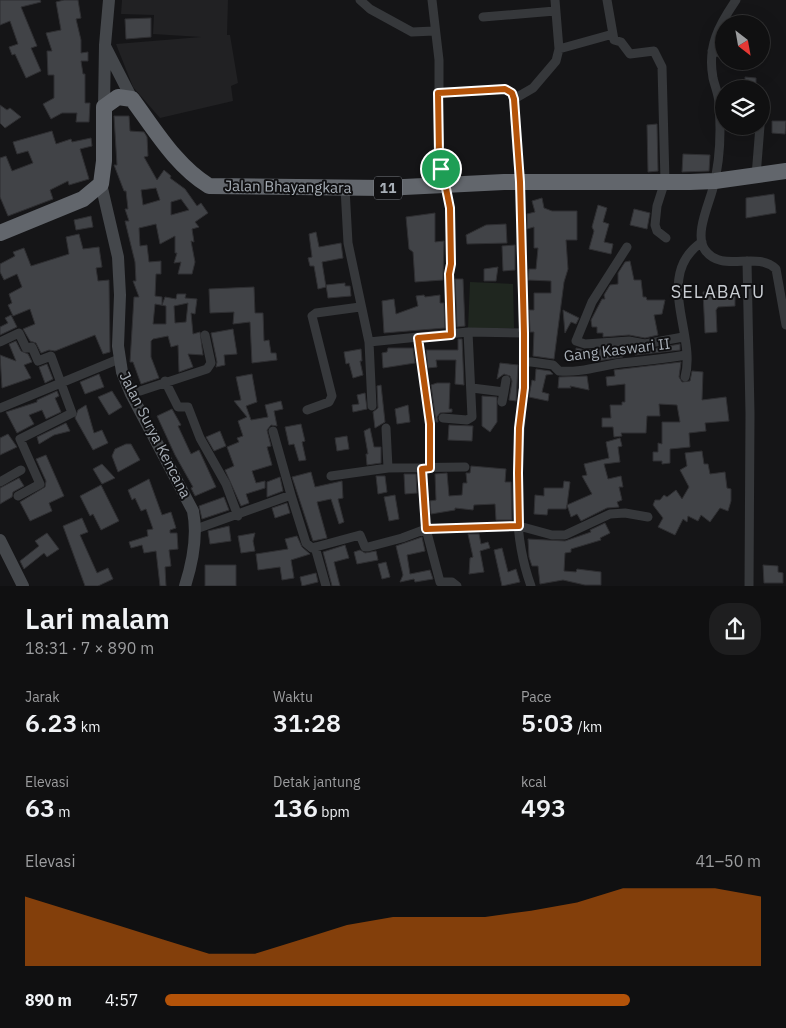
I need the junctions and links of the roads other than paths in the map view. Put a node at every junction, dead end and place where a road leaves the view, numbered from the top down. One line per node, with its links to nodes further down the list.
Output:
1 (109, 0): 11 (street, Jalan Surya Kencana)
2 (360, 0): 9 (street)
3 (432, 0): 9 (street)
4 (555, 0): 7 (street)
5 (608, 0): 10 (street)
6 (736, 0): 13 (street)
7 (555, 11): 8 (street); 12 (street)
8 (483, 18)
9 (434, 31): 16 (street)
10 (612, 34): 12 (street); 24 (street)
11 (104, 45): 17 (street); 19 (street, Jalan Surya Kencana)
12 (558, 49): 18 (street)
13 (712, 52): 14 (street); 15 (street)
14 (715, 52)
15 (715, 86)
16 (438, 93): 18 (street); 28 (street)
17 (132, 99): 19 (highway); 29 (highway, Jalan Bhayangkara / 11)
18 (514, 99): 26 (street)
19 (104, 106): 27 (highway, Jalan Surya Kencana)
20 (720, 135): 25 (street)
21 (759, 135): 23 (street)
22 (786, 172): 23 (highway, Jalan Bhayangkara / 11)
23 (756, 176): 25 (highway, Jalan Bhayangkara / 11)
24 (665, 181): 25 (highway, Jalan Bhayangkara / 11); 26 (highway, Jalan Bhayangkara / 11); 31 (street)
25 (715, 181): 32 (street)
26 (520, 182): 28 (highway, Jalan Bhayangkara / 11); 38 (street)
27 (101, 184): 30 (highway); 46 (street, Jalan Surya Kencana)
28 (446, 185): 29 (highway, Jalan Bhayangkara / 11); 40 (street)
29 (345, 188): 35 (street)
30 (0, 233)
31 (666, 238)
32 (702, 242): 34 (street); 41 (street)
33 (626, 247): 41 (street)
34 (747, 261): 36 (street); 82 (street)
35 (360, 306): 44 (street); 58 (street)
36 (786, 325)
37 (468, 332): 38 (street); 40 (street); 52 (street)
38 (524, 333): 47 (street)
39 (205, 335): 50 (street)
40 (451, 335): 42 (street)
41 (683, 337): 45 (street)
42 (418, 338): 44 (street); 64 (street)
43 (0, 342): 51 (street)
44 (370, 342): 56 (street)
45 (686, 355): 47 (street, Gang Kaswari II); 48 (street)
46 (119, 359): 51 (street); 54 (street, Jalan Surya Kencana)
47 (524, 361): 72 (street)
48 (685, 377)
49 (506, 380): 53 (street)
50 (164, 381): 54 (street); 70 (street)
51 (60, 383): 57 (street); 69 (street)
52 (472, 388): 53 (street); 59 (street)
53 (504, 392): 55 (street)
54 (131, 394): 73 (street, Jalan Surya Kencana)
55 (502, 402)
56 (372, 406)
57 (0, 408)
58 (307, 410)
59 (442, 418)
60 (386, 428): 63 (street)
61 (273, 431): 68 (street)
62 (465, 467): 64 (street)
63 (388, 468): 64 (street); 66 (street)
64 (426, 469): 74 (street)
65 (21, 470): 67 (street)
66 (331, 476)
67 (0, 482)
68 (291, 495): 70 (street); 76 (street)
69 (18, 496)
70 (238, 516): 73 (street)
71 (648, 517): 72 (street)
72 (519, 526): 74 (street); 81 (street)
73 (196, 529): 78 (street, Jalan Surya Kencana)
74 (426, 529): 76 (street); 80 (street)
75 (0, 540): 77 (street)
76 (315, 547): 79 (street)
77 (22, 586)
78 (185, 586)
79 (326, 586)
80 (456, 586)
81 (531, 586)
82 (749, 586)

